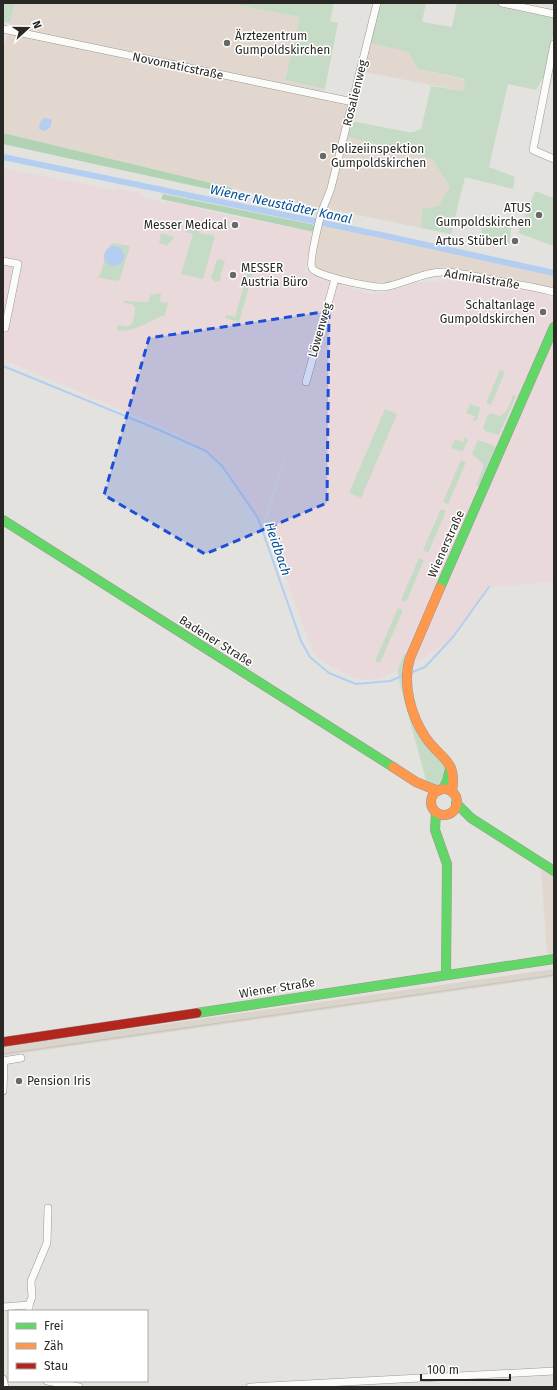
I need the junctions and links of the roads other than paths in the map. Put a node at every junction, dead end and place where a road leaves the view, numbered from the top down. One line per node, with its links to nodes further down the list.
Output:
1 (377, 3): 6 (street, Rosalienweg)
2 (502, 3): 3 (street)
3 (554, 14)
4 (3, 29): 6 (street, Novomaticstraße)
5 (554, 44): 7 (street)
6 (353, 102): 8 (street, Rosalienweg)
7 (554, 160)
8 (318, 228): 10 (street, Admiralstraße)
9 (3, 261): 12 (street)
10 (335, 279): 11 (street, Admiralstraße); 14 (street, Löwenweg)
11 (554, 292)
12 (5, 328)
13 (554, 328): 16 (main road, Wienerstraße)
14 (306, 382)
15 (3, 520): 17 (main road, Badener Straße)
16 (451, 767): 18 (main road); 19 (main road)
17 (416, 782): 18 (main road, Badener Straße); 20 (main road, Badener Straße)
18 (440, 790): 19 (main road); 20 (main road)
19 (452, 792): 21 (main road)
20 (431, 800): 22 (main road)
21 (456, 803): 23 (main road); 24 (main road)
22 (436, 812): 23 (main road); 25 (main road)
23 (448, 814): 24 (main road); 25 (main road)
24 (471, 818): 26 (main road)
25 (437, 836): 28 (main road)
26 (554, 871)
27 (554, 960): 28 (main road, Wiener Straße)
28 (446, 975): 29 (main road, Wiener Straße)
29 (3, 1042)
30 (21, 1058): 31 (street)
31 (3, 1061): 32 (street)
32 (3, 1091)
33 (48, 1208): 35 (street)
34 (3, 1307): 35 (street)
35 (29, 1308)
36 (554, 1371): 41 (street)
37 (3, 1379): 39 (street)
38 (53, 1382): 40 (street)
39 (5, 1387)
40 (79, 1387)
41 (250, 1387)

